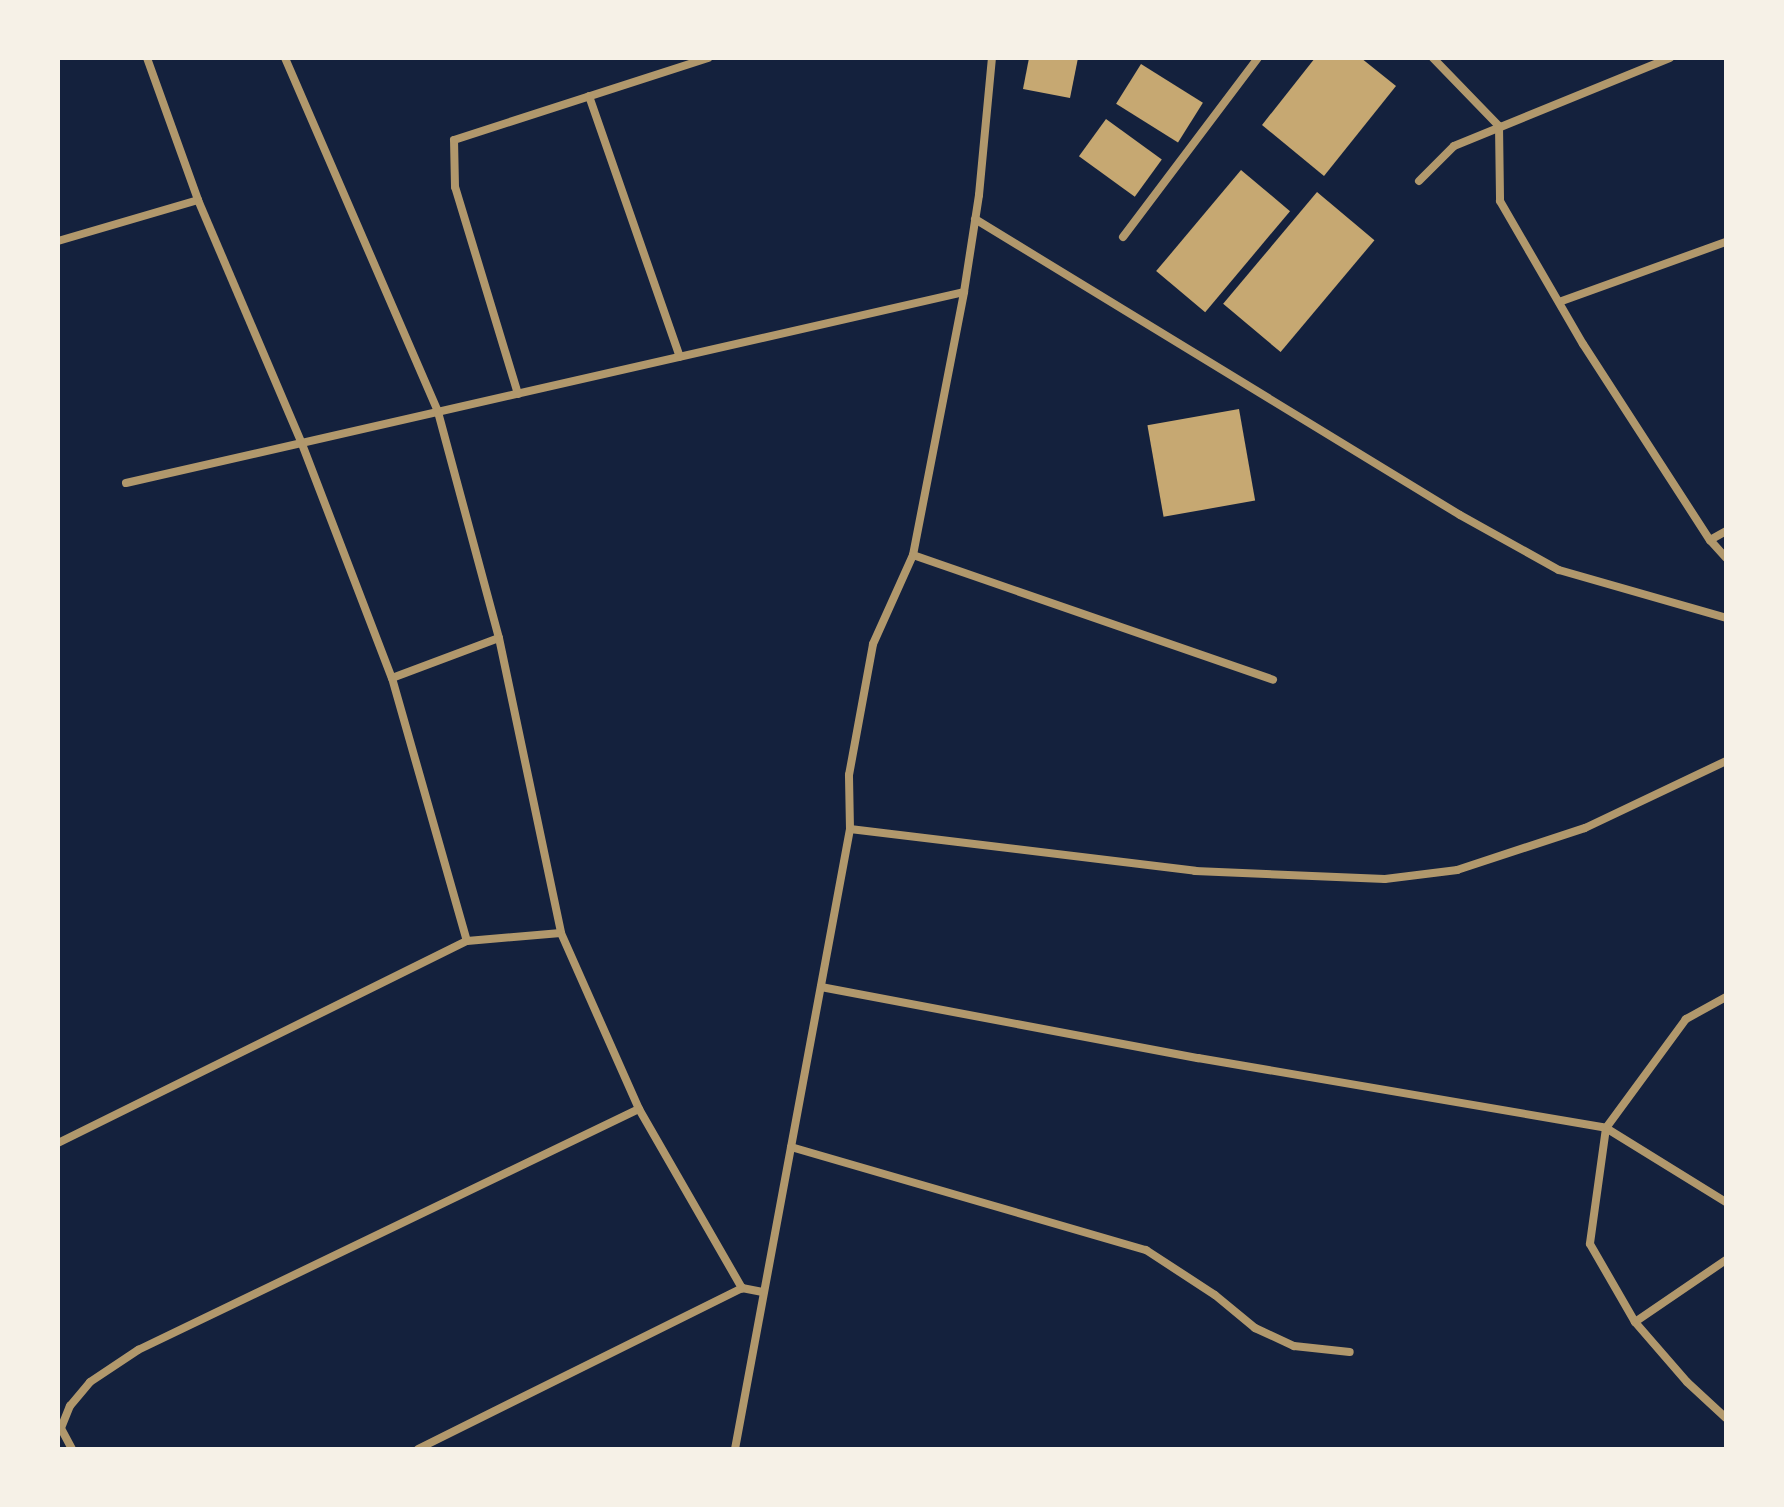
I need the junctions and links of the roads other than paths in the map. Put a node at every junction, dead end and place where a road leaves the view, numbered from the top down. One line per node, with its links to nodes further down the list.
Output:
1 (147, 58): 11 (street)
2 (285, 58): 20 (street)
3 (708, 58): 8 (street)
4 (992, 58): 12 (street)
5 (1258, 58): 13 (street)
6 (1433, 58): 9 (street)
7 (1670, 58): 9 (street)
8 (589, 96): 18 (street); 19 (street)
9 (1499, 126): 10 (street); 17 (street)
10 (1419, 181)
11 (198, 200): 14 (street); 21 (street)
12 (975, 219): 16 (street); 27 (street)
13 (1123, 237)
14 (58, 241)
15 (1726, 242): 17 (street)
16 (964, 292): 18 (street); 25 (street)
17 (1559, 302): 24 (street)
18 (680, 357): 19 (street)
19 (518, 394): 20 (street)
20 (438, 412): 21 (street); 28 (street)
21 (302, 444): 22 (street); 29 (street)
22 (126, 483)
23 (1726, 531): 24 (street)
24 (1710, 540): 26 (street)
25 (913, 555): 30 (street); 32 (street)
26 (1726, 558)
27 (1726, 618)
28 (499, 638): 29 (street); 33 (street)
29 (392, 678): 34 (street)
30 (1273, 680)
31 (1726, 761): 32 (street)
32 (850, 829): 35 (street)
33 (561, 933): 34 (street); 37 (street)
34 (467, 941): 39 (street)
35 (821, 987): 38 (street); 40 (street)
36 (1726, 997): 38 (street)
37 (639, 1109): 43 (street); 48 (street)
38 (1606, 1128): 41 (street); 45 (street)
39 (58, 1143)
40 (791, 1147): 44 (street); 46 (street)
41 (1726, 1202)
42 (1726, 1260): 45 (street)
43 (742, 1288): 44 (street); 49 (street)
44 (763, 1292): 50 (street)
45 (1635, 1322): 47 (street)
46 (1350, 1352)
47 (1726, 1418)
48 (72, 1449)
49 (418, 1449)
50 (735, 1449)

